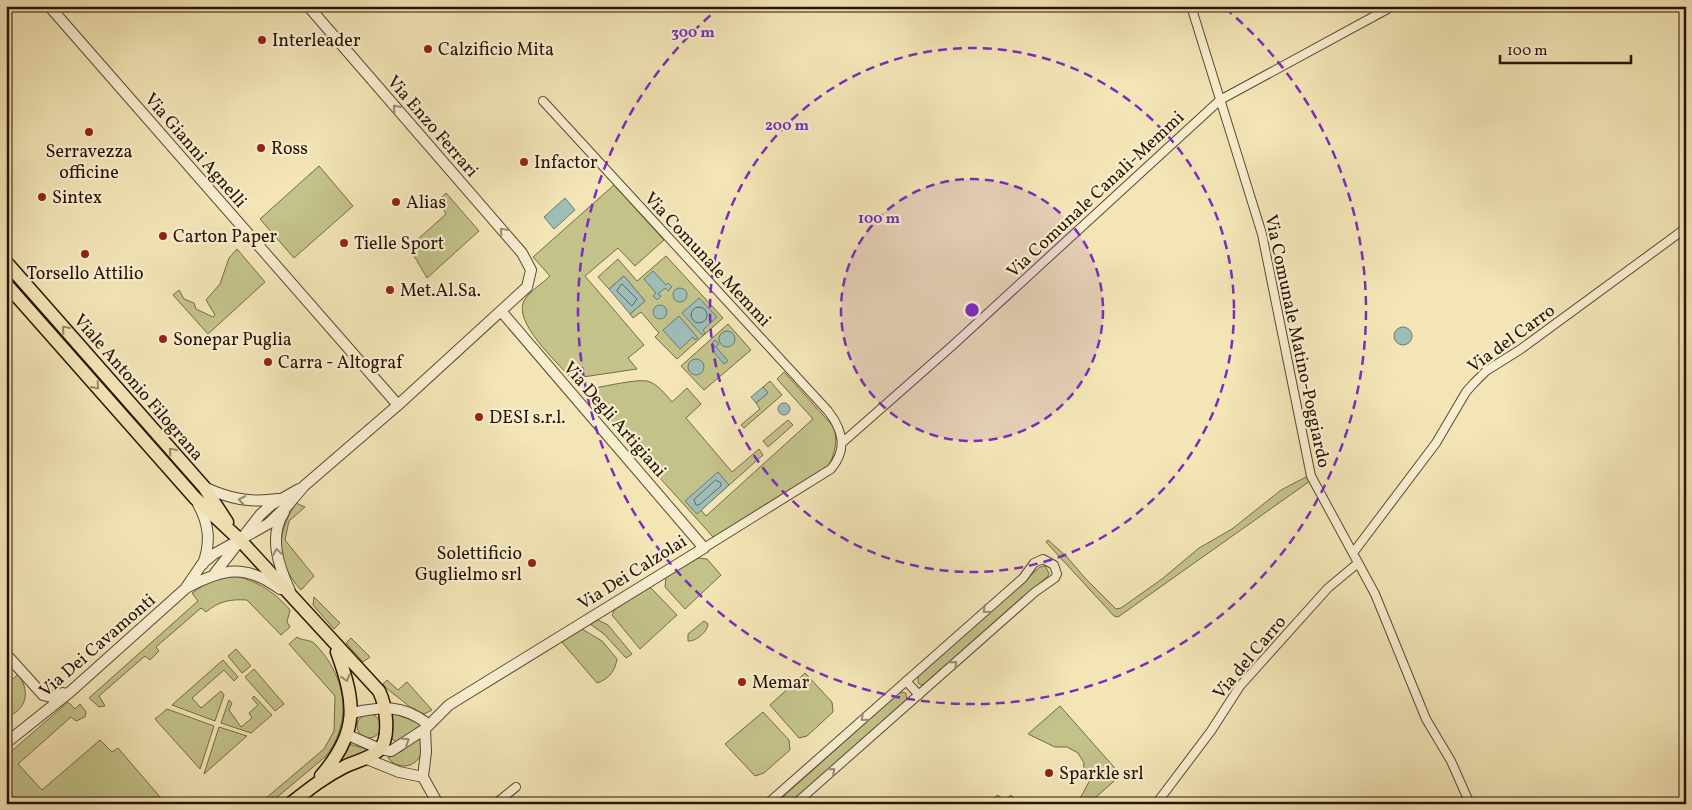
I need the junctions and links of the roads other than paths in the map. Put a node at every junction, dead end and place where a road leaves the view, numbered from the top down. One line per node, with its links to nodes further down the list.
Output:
1 (49, 6): 11 (street, Via Gianni Agnelli)
2 (308, 6): 10 (street, Via Enzo Ferrari, one-way to 2)
3 (1191, 6): 5 (street, Via Comunale Matino-Poggiardo)
4 (1393, 6): 5 (street, Via Comunale Canali-Memmi)
5 (1220, 100): 12 (street, Via Comunale Canali-Memmi); 18 (street, Via Comunale Matino-Poggiardo)
6 (543, 101): 12 (street, Via Comunale Memmi)
7 (1686, 228): 18 (street, Via del Carro)
8 (6, 262): 13 (main road, Viale Antonio Filograna, one-way to 8)
9 (6, 284): 14 (main road, Viale Antonio Filograna, one-way to 14)
10 (501, 311): 11 (street); 17 (street, Via Degli Artigiani)
11 (398, 404): 15 (street)
12 (843, 442): 17 (street, Via Dei Calzolai)
13 (204, 487): 15 (street, one-way to 13); 16 (main road, Viale Antonio Filograna)
14 (195, 498): 16 (main road, Viale Antonio Filograna); 20 (street)
15 (285, 502): 16 (street); 23 (street, one-way to 15)
16 (240, 540): 20 (street); 21 (street); 23 (main road, Viale Antonio Filograna)
17 (704, 548): 31 (street, Via Dei Calzolai)
18 (1352, 552): 19 (street, Via Comunale Matino-Poggiardo)
19 (1358, 563): 44 (street, Via del Carro); 45 (street, Via Comunale Matino-Poggiardo)
20 (202, 564): 22 (street)
21 (215, 574): 22 (street); 23 (street)
22 (185, 589): 27 (street, Via Dei Cavamonti)
23 (293, 598): 24 (main road, Viale Antonio Filograna)
24 (334, 645): 29 (main road, Viale Antonio Filograna); 30 (main road, one-way to 30)
25 (6, 654): 27 (street)
26 (906, 681): 28 (street); 28 (street, one-way to 26); 42 (street, one-way to 42)
27 (70, 692): 33 (street, Via Dei Cavamonti)
28 (919, 695): 43 (street, one-way to 28)
29 (384, 706): 30 (street); 31 (street); 34 (main road)
30 (351, 713): 32 (main road)
31 (426, 726): 34 (street, Via Dei Calzolai, one-way to 31); 36 (street)
32 (348, 734): 34 (street); 37 (main road)
33 (6, 743)
34 (380, 749): 35 (main road)
35 (367, 758): 36 (street); 37 (main road)
36 (423, 778): 40 (street)
37 (315, 784): 39 (main road)
38 (516, 787): 41 (street)
39 (290, 804)
40 (438, 804)
41 (495, 804)
42 (767, 804)
43 (796, 804)
44 (1156, 804)
45 (1470, 804)

